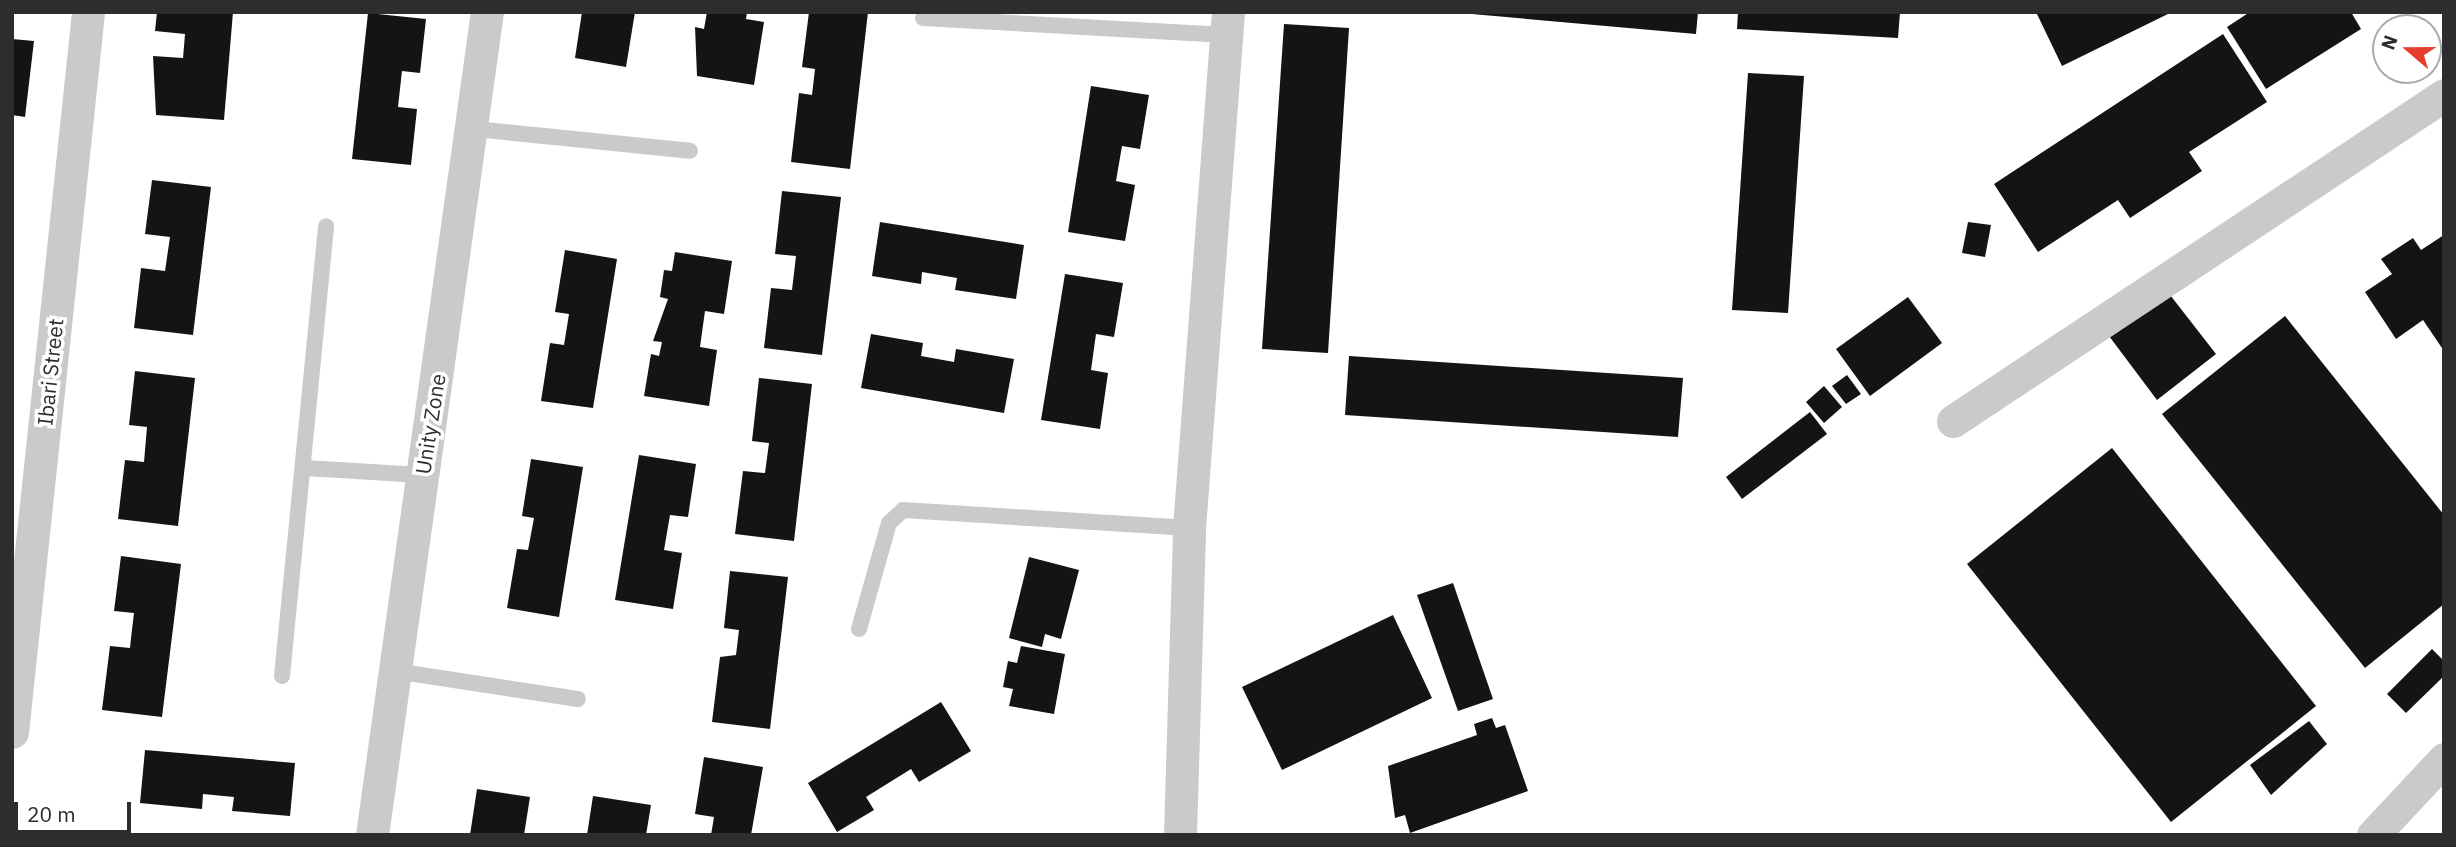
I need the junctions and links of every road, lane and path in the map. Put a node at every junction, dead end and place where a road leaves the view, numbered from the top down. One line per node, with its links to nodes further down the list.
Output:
1 (88, 12): 17 (street, Ibari Street)
2 (487, 12): 6 (street, Unity Zone)
3 (923, 18): 4 (lane)
4 (1227, 24): 12 (street)
5 (2444, 95): 9 (street)
6 (475, 129): 7 (lane); 11 (street, Unity Zone)
7 (690, 151)
8 (326, 226): 10 (lane)
9 (1953, 421)
10 (305, 468): 11 (lane); 15 (lane)
11 (422, 475): 14 (street, Unity Zone)
12 (1189, 528): 13 (lane); 20 (street)
13 (859, 629)
14 (395, 671): 16 (lane); 19 (street, Unity Zone)
15 (282, 676)
16 (578, 699)
17 (12, 733)
18 (2444, 759): 21 (street)
19 (372, 835)
20 (1180, 835)
21 (2373, 835)

